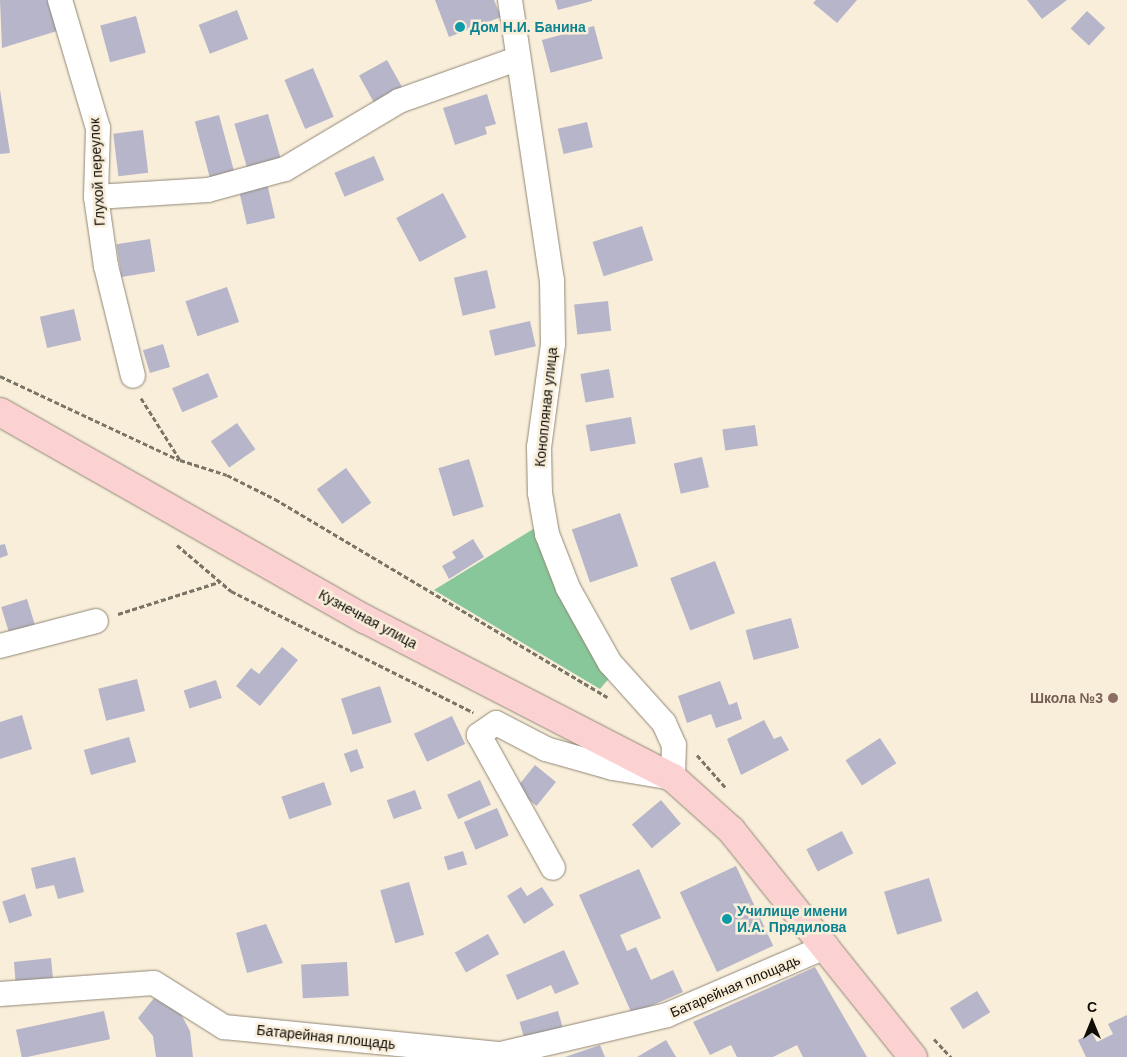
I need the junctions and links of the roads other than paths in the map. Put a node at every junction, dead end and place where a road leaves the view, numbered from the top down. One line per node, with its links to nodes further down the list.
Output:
1 (60, 0): 4 (street, Глухой переулок)
2 (510, 0): 3 (street, Конопляная улица)
3 (517, 59): 4 (street); 9 (street, Конопляная улица)
4 (96, 197): 5 (street, Глухой переулок)
5 (133, 376)
6 (0, 412): 9 (main road, Кузнечная улица)
7 (96, 621): 8 (street)
8 (0, 646)
9 (673, 778): 10 (street); 11 (main road, Кузнечная улица)
10 (553, 868)
11 (827, 946): 12 (street, Батарейная площадь); 13 (main road)
12 (0, 994)
13 (913, 1057)

